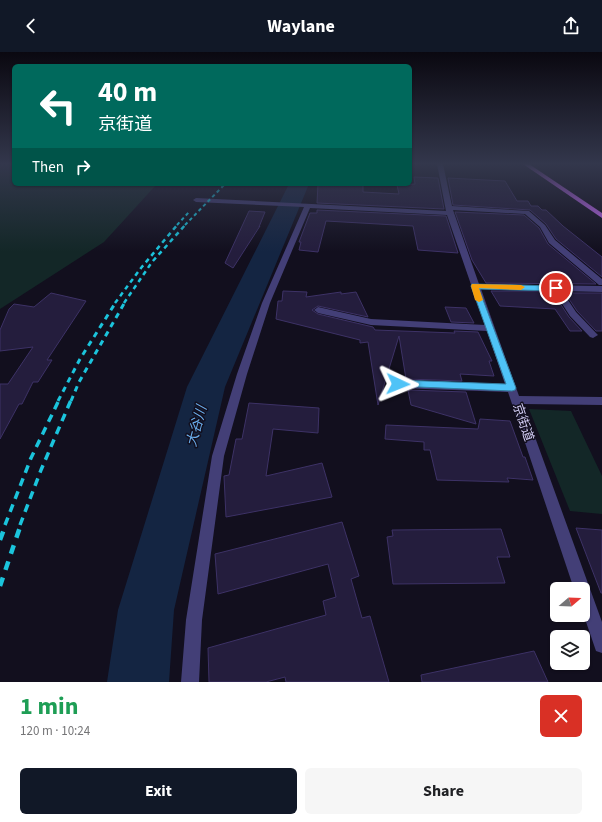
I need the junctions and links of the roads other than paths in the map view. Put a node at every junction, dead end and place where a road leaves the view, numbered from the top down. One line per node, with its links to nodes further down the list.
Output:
1 (446, 193): 5 (street, 京街道)
2 (569, 193): 6 (main road)
3 (196, 200): 4 (street)
4 (307, 205): 5 (street); 21 (street)
5 (449, 211): 7 (street); 8 (street, 京街道)
6 (602, 216)
7 (602, 283)
8 (474, 286): 9 (street); 12 (street, 京街道)
9 (556, 288): 10 (street); 13 (street)
10 (602, 289)
11 (318, 310): 12 (street)
12 (489, 328): 15 (street, 京街道)
13 (593, 334)
14 (398, 384): 15 (street)
15 (512, 388): 16 (street, 京街道)
16 (516, 400): 17 (street); 18 (street, 京街道)
17 (602, 401)
18 (580, 582)
19 (590, 610): 20 (street, 京街道)
20 (602, 645)
21 (190, 682)

